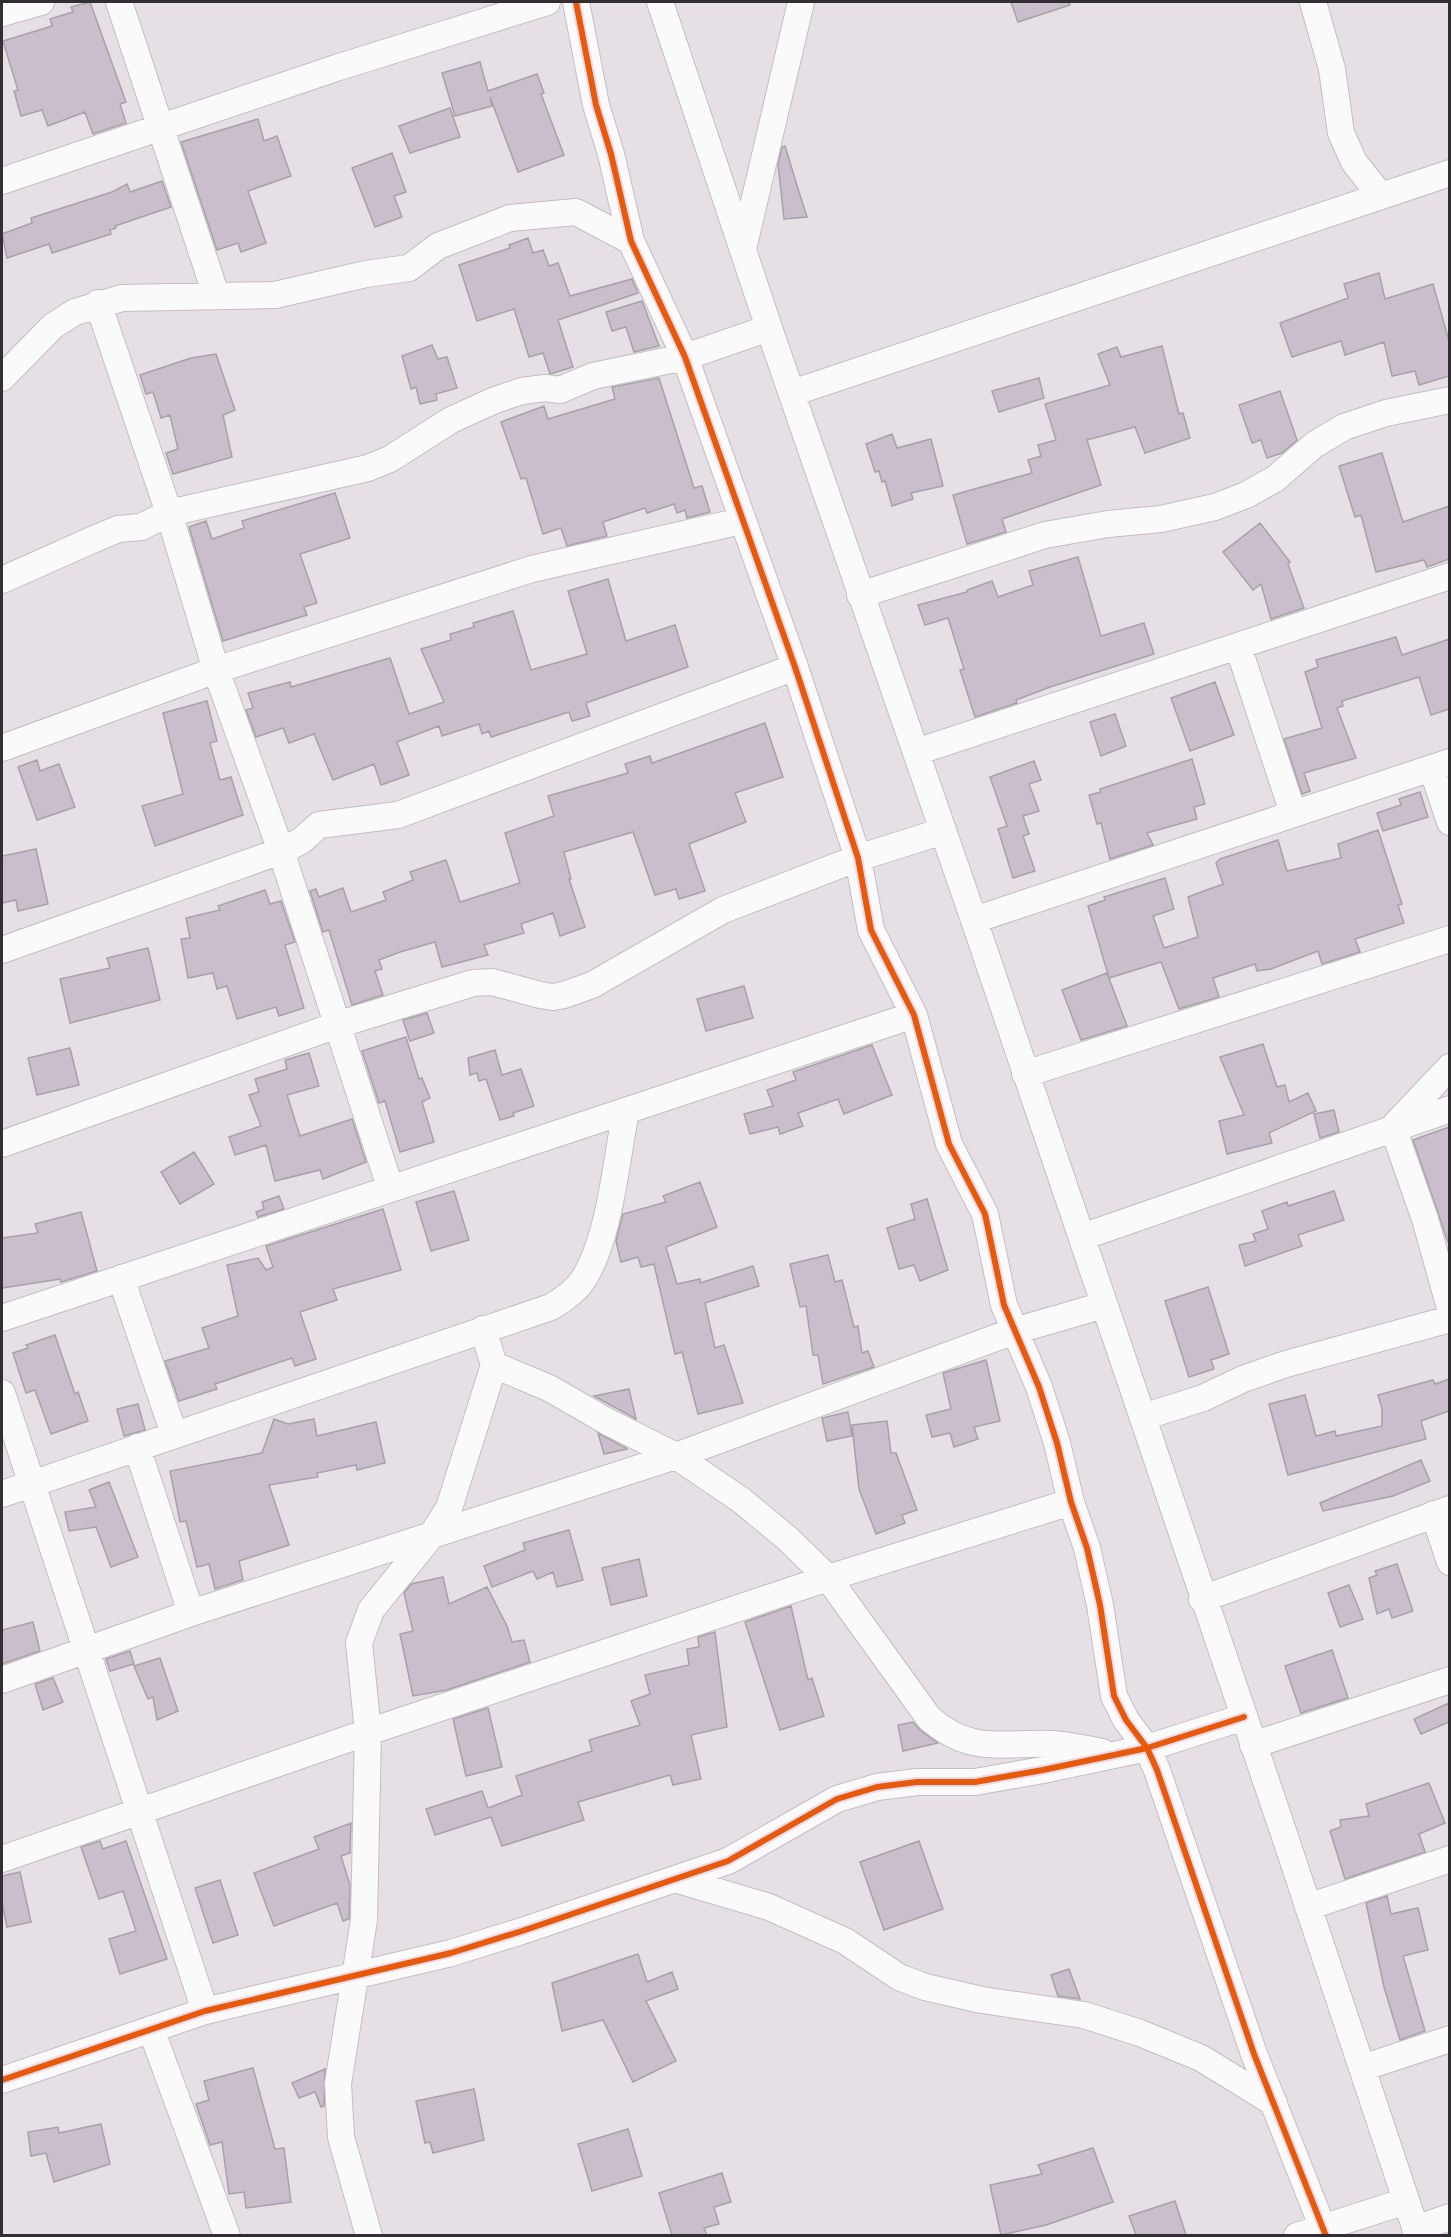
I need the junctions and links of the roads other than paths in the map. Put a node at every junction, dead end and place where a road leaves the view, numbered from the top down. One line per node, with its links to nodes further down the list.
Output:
1 (41, 2): 8 (street)
2 (119, 2): 9 (street)
3 (548, 2): 9 (street)
4 (576, 2): 13 (street)
5 (660, 2): 14 (street)
6 (801, 2): 14 (street)
7 (1312, 2): 12 (street)
8 (2, 14)
9 (162, 126): 11 (street); 15 (street)
10 (1449, 173): 12 (street)
11 (2, 181)
12 (1381, 196): 20 (street)
13 (631, 241): 15 (street); 18 (street)
14 (743, 249): 17 (street)
15 (216, 295): 16 (street)
16 (98, 303): 19 (street); 22 (street)
17 (769, 328): 18 (street); 20 (street)
18 (685, 357): 22 (street); 23 (street)
19 (2, 378)
20 (792, 393): 26 (street)
21 (1449, 400): 26 (street)
22 (169, 513): 25 (street); 29 (street)
23 (741, 521): 28 (street); 29 (street)
24 (1449, 576): 27 (street)
25 (2, 580)
26 (860, 595): 31 (street)
27 (1238, 646): 31 (street); 33 (street)
28 (795, 667): 36 (street); 37 (street)
29 (216, 670): 30 (street); 36 (street)
30 (2, 747)
31 (916, 752): 35 (street)
32 (1441, 765): 33 (street); 34 (street)
33 (1293, 813): 38 (street)
34 (1449, 822)
35 (943, 831): 37 (street); 38 (street)
36 (281, 851): 40 (street); 42 (street)
37 (858, 858): 41 (street); 42 (street)
38 (974, 920): 44 (street)
39 (1449, 939): 44 (street)
40 (2, 950)
41 (914, 1014): 46 (street); 57 (street)
42 (337, 1025): 48 (street); 49 (street)
43 (1449, 1067): 47 (street)
44 (1025, 1074): 50 (street)
45 (1449, 1109): 47 (street)
46 (626, 1111): 49 (street); 56 (street)
47 (1393, 1128): 50 (street); 53 (street)
48 (2, 1144)
49 (390, 1187): 51 (street)
50 (1082, 1237): 52 (street)
51 (121, 1278): 54 (street); 61 (street)
52 (1104, 1305): 57 (street); 60 (street)
53 (1449, 1308)
54 (2, 1318)
55 (1449, 1319): 60 (street)
56 (483, 1329): 58 (street); 61 (street)
57 (1014, 1331): 63 (street); 66 (street)
58 (494, 1365): 63 (street); 68 (street)
59 (2, 1393): 64 (street)
60 (1143, 1417): 71 (street)
61 (174, 1434): 62 (street)
62 (137, 1447): 64 (street); 72 (street)
63 (676, 1456): 68 (street); 70 (street)
64 (32, 1483): 65 (street); 73 (street)
65 (2, 1494)
66 (1071, 1502): 70 (street); 79 (street)
67 (1442, 1511): 69 (street); 71 (street)
68 (431, 1536): 72 (street); 77 (street)
69 (1449, 1562)
70 (828, 1578): 77 (street); 80 (street)
71 (1202, 1599): 76 (street)
72 (191, 1613): 73 (street)
73 (88, 1650): 74 (street); 81 (street)
74 (2, 1680)
75 (1449, 1680): 78 (street)
76 (1244, 1717): 78 (street); 79 (street)
77 (368, 1732): 81 (street); 86 (street)
78 (1253, 1745): 85 (street)
79 (1147, 1748): 80 (street); 92 (street)
80 (1119, 1754): 84 (street)
81 (141, 1813): 82 (street); 87 (street)
82 (2, 1859)
83 (1449, 1859): 85 (street)
84 (675, 1879): 86 (street); 92 (street)
85 (1308, 1907): 90 (street)
86 (357, 1976): 87 (street); 98 (street)
87 (206, 2011): 88 (street)
88 (151, 2029): 91 (street); 97 (street)
89 (1449, 2039): 90 (street)
90 (1362, 2068): 93 (street)
91 (2, 2080)
92 (1274, 2103): 95 (street)
93 (1406, 2201): 95 (street); 96 (street)
94 (1449, 2217): 96 (street)
95 (1324, 2231): 99 (street)
96 (1416, 2232)
97 (227, 2235)
98 (369, 2235)
99 (1297, 2235)

